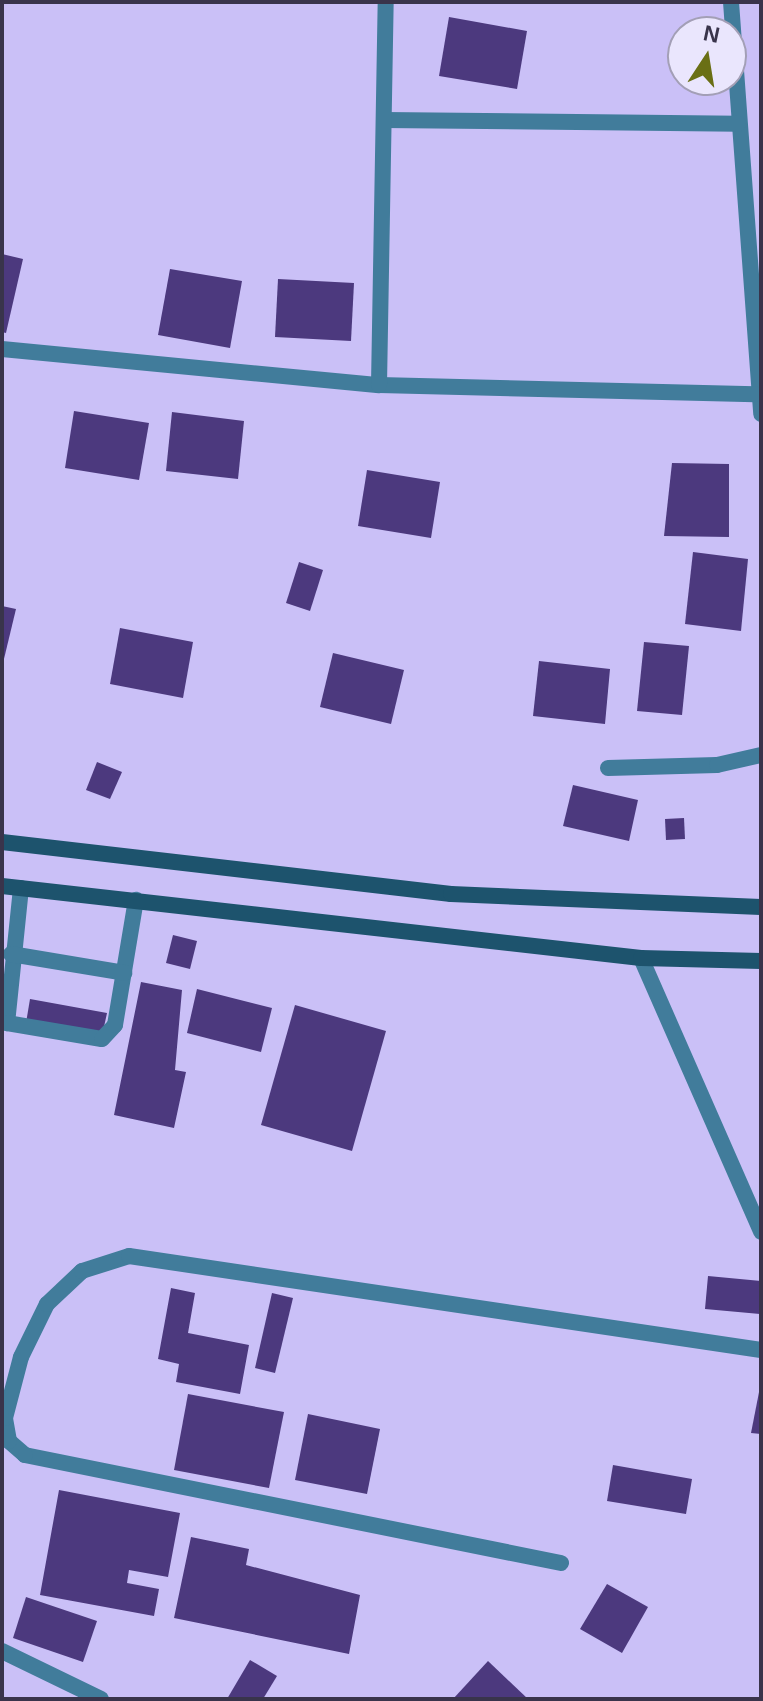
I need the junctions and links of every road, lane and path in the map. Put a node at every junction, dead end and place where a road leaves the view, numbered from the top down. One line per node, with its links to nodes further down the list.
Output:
1 (386, 2): 3 (street)
2 (731, 2): 4 (street)
3 (384, 120): 4 (street); 6 (street)
4 (738, 124): 7 (street)
5 (2, 349): 6 (street)
6 (379, 385): 7 (street)
7 (755, 394): 8 (street)
8 (761, 414)
9 (761, 755): 10 (street)
10 (608, 768)
11 (2, 842): 15 (main road)
12 (2, 886): 13 (main road)
13 (21, 888): 14 (main road); 16 (street)
14 (136, 900): 17 (main road); 19 (street)
15 (761, 907)
16 (11, 954): 19 (street); 19 (street)
17 (641, 958): 18 (main road); 20 (street)
18 (761, 961)
19 (124, 973)
20 (761, 1232)
21 (761, 1350): 22 (street)
22 (561, 1563)
23 (2, 1651): 24 (street)
24 (101, 1699)

